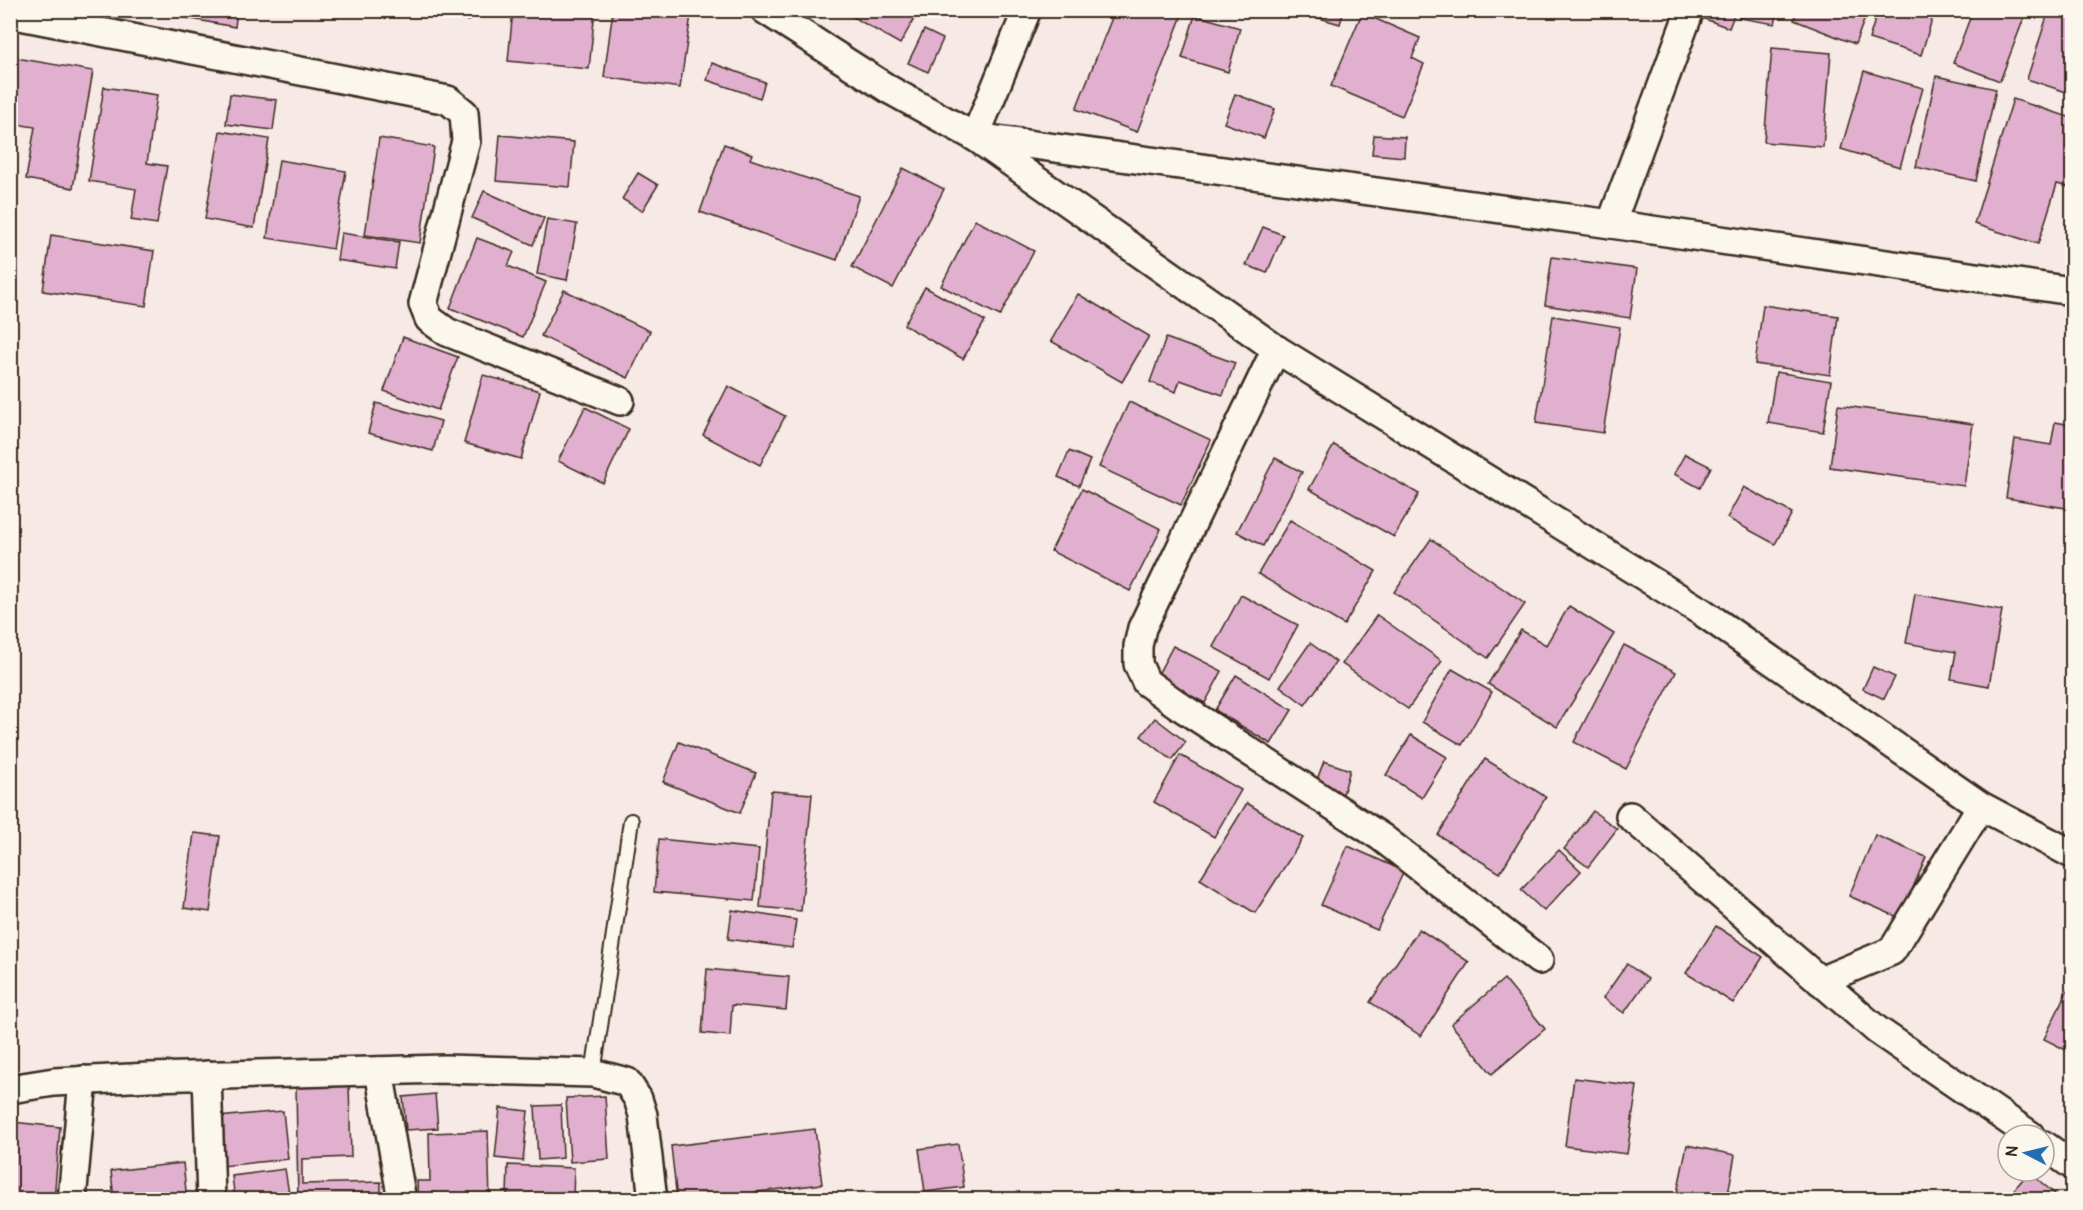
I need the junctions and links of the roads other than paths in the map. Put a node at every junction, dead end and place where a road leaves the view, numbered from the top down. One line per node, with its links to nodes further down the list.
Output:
1 (765, 10): 5 (street)
2 (1027, 10): 5 (street)
3 (1690, 10): 6 (street)
4 (10, 14): 9 (street)
5 (975, 137): 6 (street); 8 (street)
6 (1611, 224): 7 (street)
7 (2073, 291)
8 (1276, 349): 10 (street); 14 (street)
9 (620, 400)
10 (1981, 806): 13 (street); 15 (street)
11 (1630, 816): 15 (street)
12 (631, 821): 17 (lane)
13 (2073, 854)
14 (1539, 960)
15 (1820, 981): 21 (street)
16 (379, 1071): 17 (street); 18 (street); 26 (street)
17 (593, 1073): 27 (street)
18 (207, 1076): 19 (street); 25 (street)
19 (83, 1080): 20 (street); 24 (street)
20 (10, 1089)
21 (2013, 1123)
22 (2056, 1153): 23 (street)
23 (2073, 1165)
24 (72, 1200)
25 (211, 1200)
26 (402, 1200)
27 (653, 1200)

